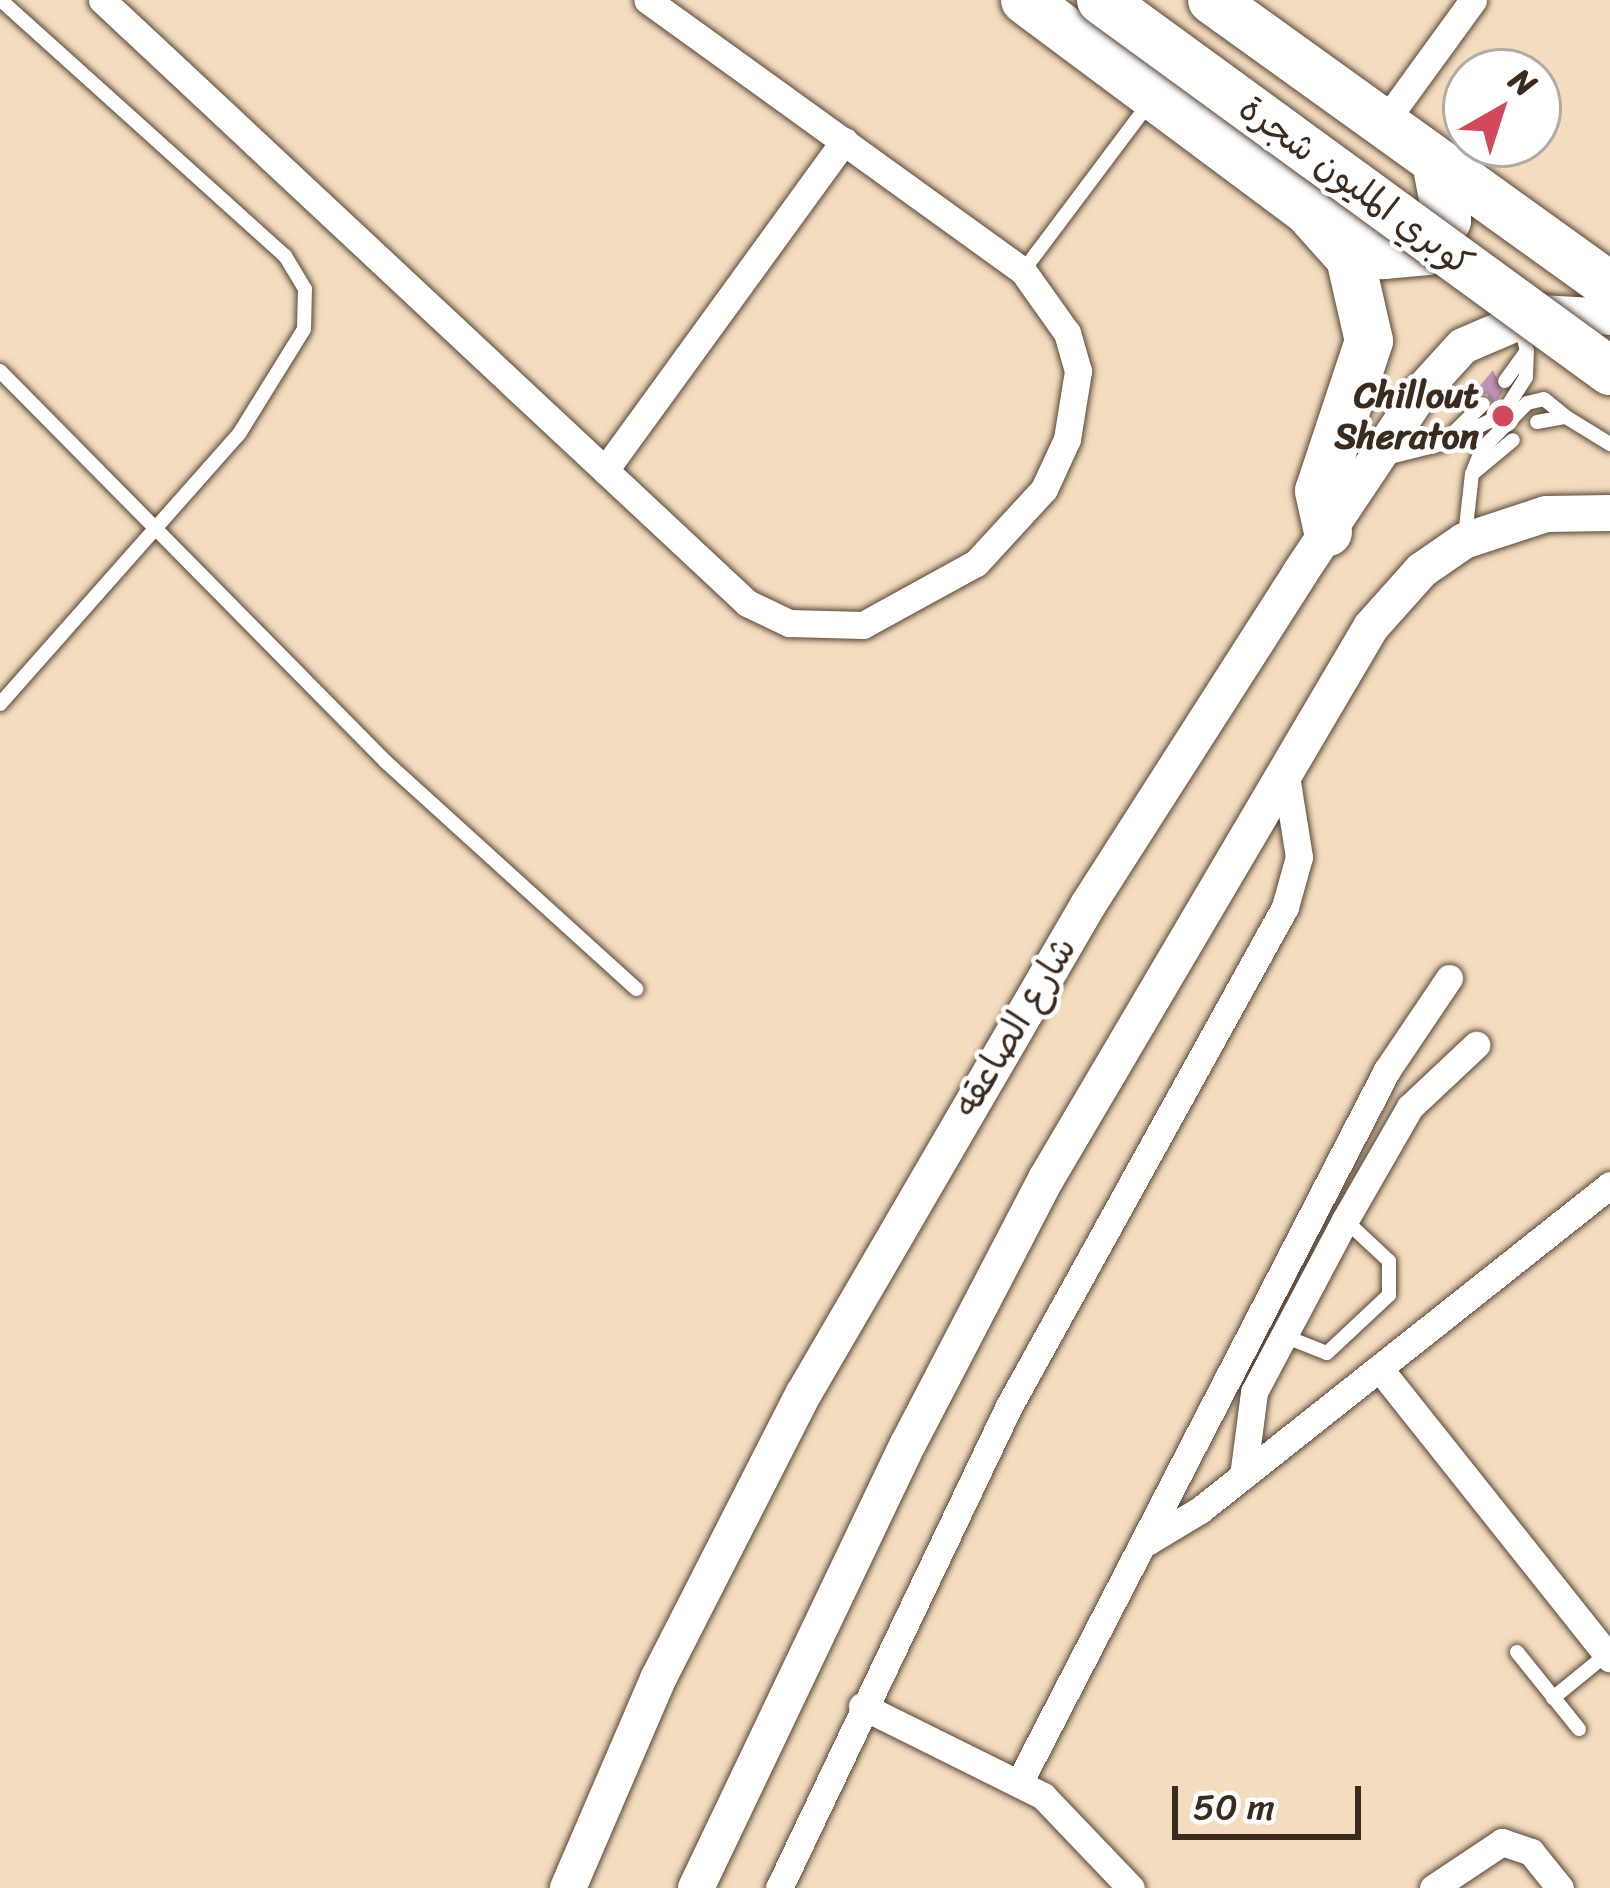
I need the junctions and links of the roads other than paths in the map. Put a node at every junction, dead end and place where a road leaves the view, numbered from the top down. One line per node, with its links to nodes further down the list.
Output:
1 (2, 0): 31 (lane)
2 (102, 0): 27 (street)
3 (647, 0): 10 (street)
4 (1024, 0): 8 (highway)
5 (1101, 0): 18 (highway, كوبري المليون شجرة, bridge)
6 (1212, 0): 9 (highway)
7 (1473, 0): 9 (street)
8 (1156, 95): 12 (highway); 13 (lane)
9 (1384, 124): 11 (highway)
10 (844, 141): 13 (street); 27 (street)
11 (1436, 162): 12 (highway); 14 (highway)
12 (1307, 210): 30 (highway)
13 (1023, 271): 27 (street)
14 (1610, 286)
15 (1610, 317): 16 (street, شارع الصاعقه)
16 (1523, 335): 19 (lane); 24 (lane); 26 (street, شارع الصاعقه)
17 (0, 371): 31 (lane)
18 (1610, 371)
19 (1505, 381)
20 (1484, 404): 24 (lane)
21 (1566, 418): 22 (lane); 25 (lane); 28 (lane)
22 (1537, 422)
23 (1514, 440): 28 (lane)
24 (1442, 444): 26 (lane)
25 (1610, 444)
26 (1376, 461): 30 (street, شارع الصاعقه)
27 (605, 470)
28 (1472, 474): 32 (lane)
29 (1610, 513): 32 (street)
30 (1328, 532): 50 (street, شارع الصاعقه)
31 (158, 534): 33 (lane); 36 (lane)
32 (1464, 541): 34 (street)
33 (0, 704)
34 (1286, 770): 47 (street); 51 (street)
35 (1450, 978): 43 (street)
36 (636, 988)
37 (1476, 1045): 39 (street)
38 (1610, 1185): 41 (street)
39 (1345, 1220): 40 (street); 40 (lane)
40 (1284, 1336): 42 (street)
41 (1379, 1368): 42 (street); 45 (street)
42 (1243, 1476): 43 (street)
43 (1142, 1544): 49 (street)
44 (1516, 1652): 46 (lane)
45 (1609, 1656): 46 (lane)
46 (1553, 1697): 48 (lane)
47 (862, 1706): 49 (street); 52 (street)
48 (1579, 1729)
49 (1020, 1781): 53 (street)
50 (568, 1888)
51 (696, 1888)
52 (779, 1888)
53 (1131, 1888)
54 (1433, 1888): 55 (street)
55 (1559, 1888)

